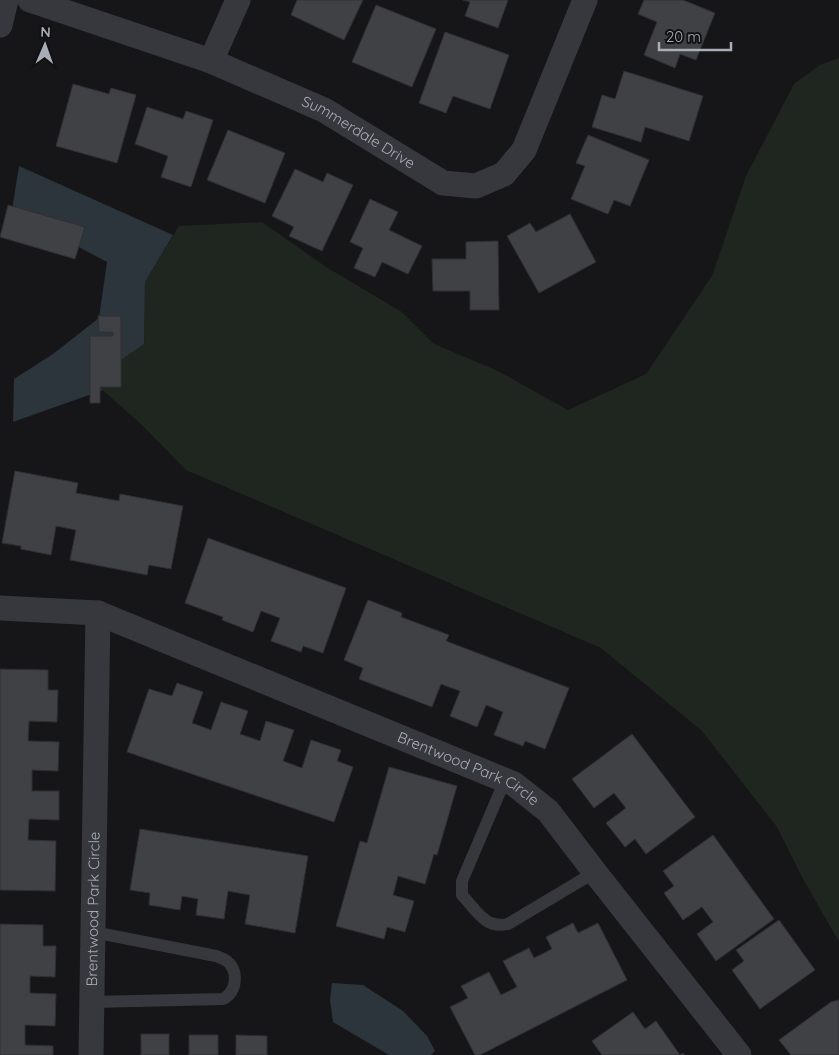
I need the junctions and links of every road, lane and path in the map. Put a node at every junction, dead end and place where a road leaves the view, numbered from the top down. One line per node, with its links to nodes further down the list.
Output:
1 (6, 0): 5 (street)
2 (30, 0): 6 (street, Summerdale Drive)
3 (238, 0): 6 (street)
4 (585, 0): 6 (street, Summerdale Drive)
5 (0, 25)
6 (211, 61)
7 (0, 608): 8 (street, Brentwood Park Circle)
8 (98, 613): 9 (street, Brentwood Park Circle); 11 (street, Brentwood Park Circle)
9 (505, 780): 10 (street, Brentwood Park Circle); 10 (lane)
10 (595, 872): 14 (street, Brentwood Park Circle)
11 (93, 932): 12 (street, Brentwood Park Circle); 12 (lane)
12 (92, 1002): 13 (street, Brentwood Park Circle)
13 (91, 1055)
14 (739, 1055)

